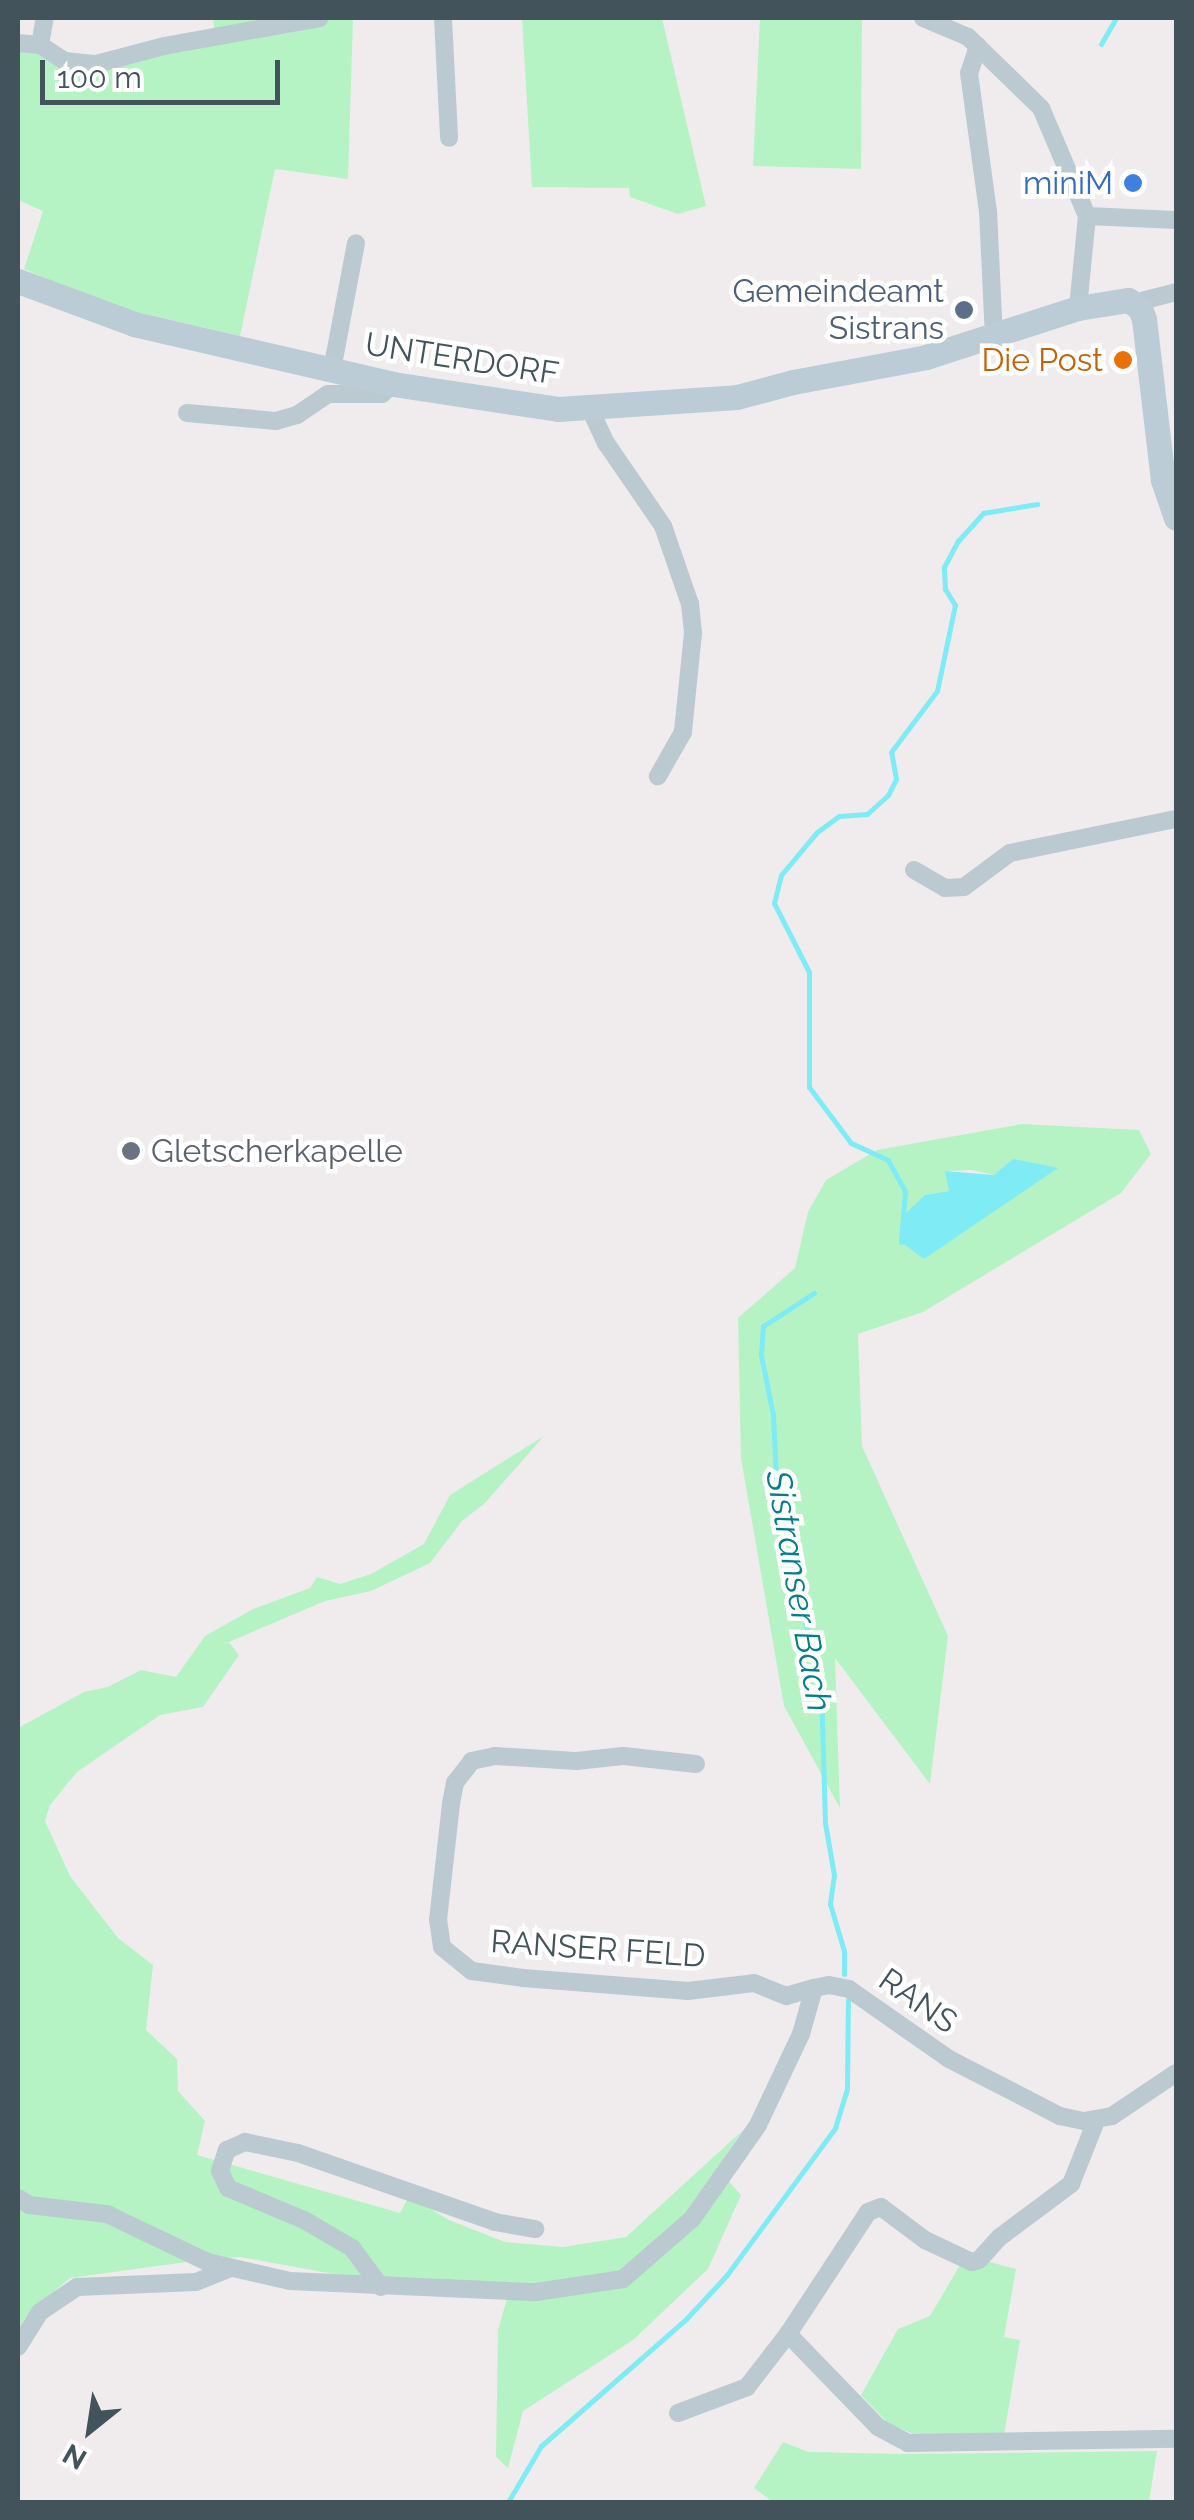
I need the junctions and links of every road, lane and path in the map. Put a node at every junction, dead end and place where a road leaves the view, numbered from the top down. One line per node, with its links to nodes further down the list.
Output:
1 (46, 18): 6 (street)
2 (320, 18): 6 (street)
3 (443, 18): 8 (street)
4 (922, 18): 7 (street)
5 (18, 43): 6 (street)
6 (40, 45)
7 (978, 46): 9 (street); 16 (street)
8 (450, 138)
9 (1086, 216): 10 (street); 15 (street)
10 (1176, 220)
11 (356, 242): 17 (street)
12 (18, 281): 17 (main road, UNTERDORF)
13 (1176, 292): 14 (street)
14 (1134, 303): 15 (main road, UNTERDORF); 21 (main road)
15 (1078, 308): 16 (main road, UNTERDORF)
16 (994, 337): 19 (main road, UNTERDORF)
17 (332, 370): 18 (main road, UNTERDORF)
18 (393, 384): 19 (main road, UNTERDORF); 20 (street)
19 (590, 408): 22 (street)
20 (187, 413)
21 (1176, 518)
22 (658, 776)
23 (1176, 818): 24 (street)
24 (914, 870)
25 (696, 1764): 26 (street, RANSER FELD)
26 (814, 1988): 28 (street, RANS); 32 (street)
27 (1176, 2073): 28 (street)
28 (1096, 2121): 33 (street)
29 (18, 2198): 31 (street)
30 (535, 2228): 32 (street)
31 (230, 2268): 32 (street); 34 (street)
32 (381, 2287)
33 (788, 2334): 35 (street); 36 (street)
34 (18, 2346)
35 (678, 2412)
36 (1176, 2439)

